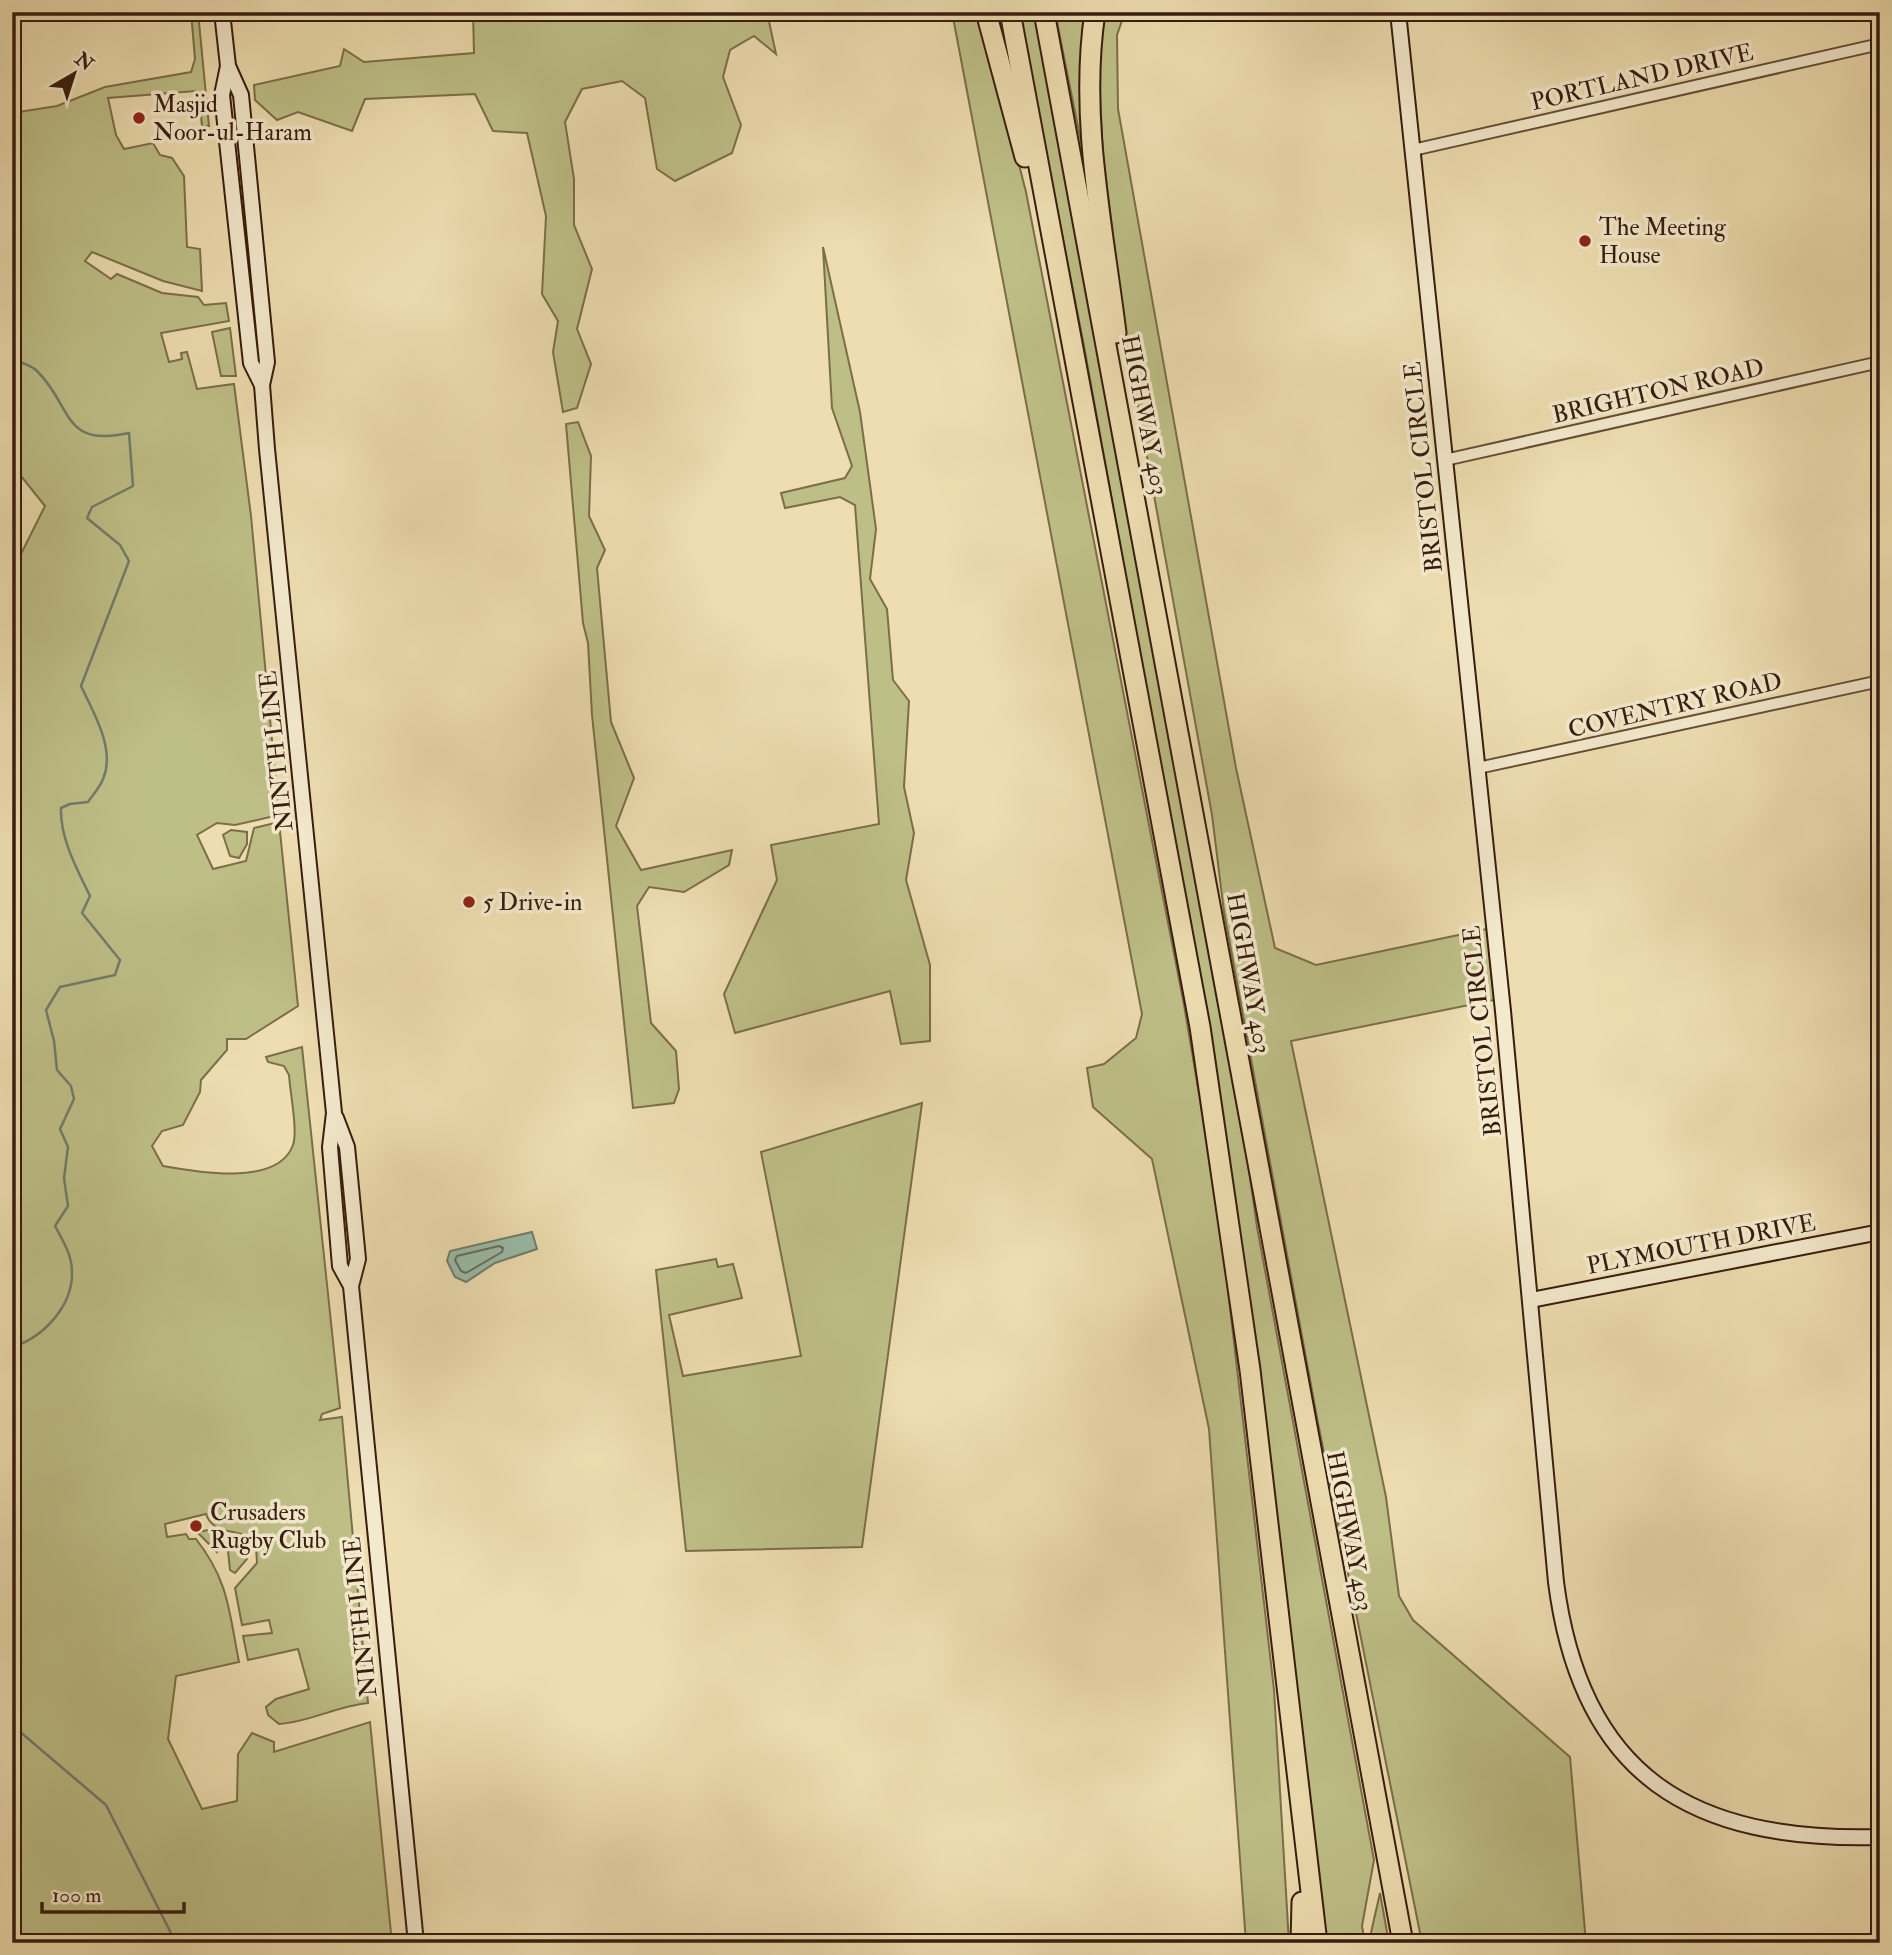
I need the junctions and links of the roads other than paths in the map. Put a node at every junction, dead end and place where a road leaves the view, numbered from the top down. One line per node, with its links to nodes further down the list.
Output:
1 (222, 12): 20 (street, NINTH LINE)
2 (986, 12): 9 (highway)
3 (1010, 12): 9 (highway)
4 (1044, 12): 11 (highway, HIGHWAY 403)
5 (1095, 12): 11 (highway)
6 (1398, 12): 8 (street, BRISTOL CIRCLE)
7 (1880, 44): 8 (street, PORTLAND DRIVE)
8 (1413, 150): 12 (street, BRISTOL CIRCLE)
9 (1051, 241): 18 (highway)
10 (1880, 362): 12 (street, BRIGHTON ROAD)
11 (1118, 400): 19 (highway, HIGHWAY 403)
12 (1445, 460): 14 (street, BRISTOL CIRCLE)
13 (1880, 681): 14 (street, COVENTRY ROAD)
14 (1478, 768): 16 (street, BRISTOL CIRCLE)
15 (1880, 1232): 16 (street, PLYMOUTH DRIVE)
16 (1531, 1300): 17 (street, BRISTOL CIRCLE)
17 (1880, 1837)
18 (1302, 1838): 21 (highway); 22 (highway)
19 (1396, 1905): 23 (highway, HIGHWAY 403); 24 (highway)
20 (416, 1943)
21 (1301, 1943)
22 (1317, 1943)
23 (1403, 1943)
24 (1413, 1943)

